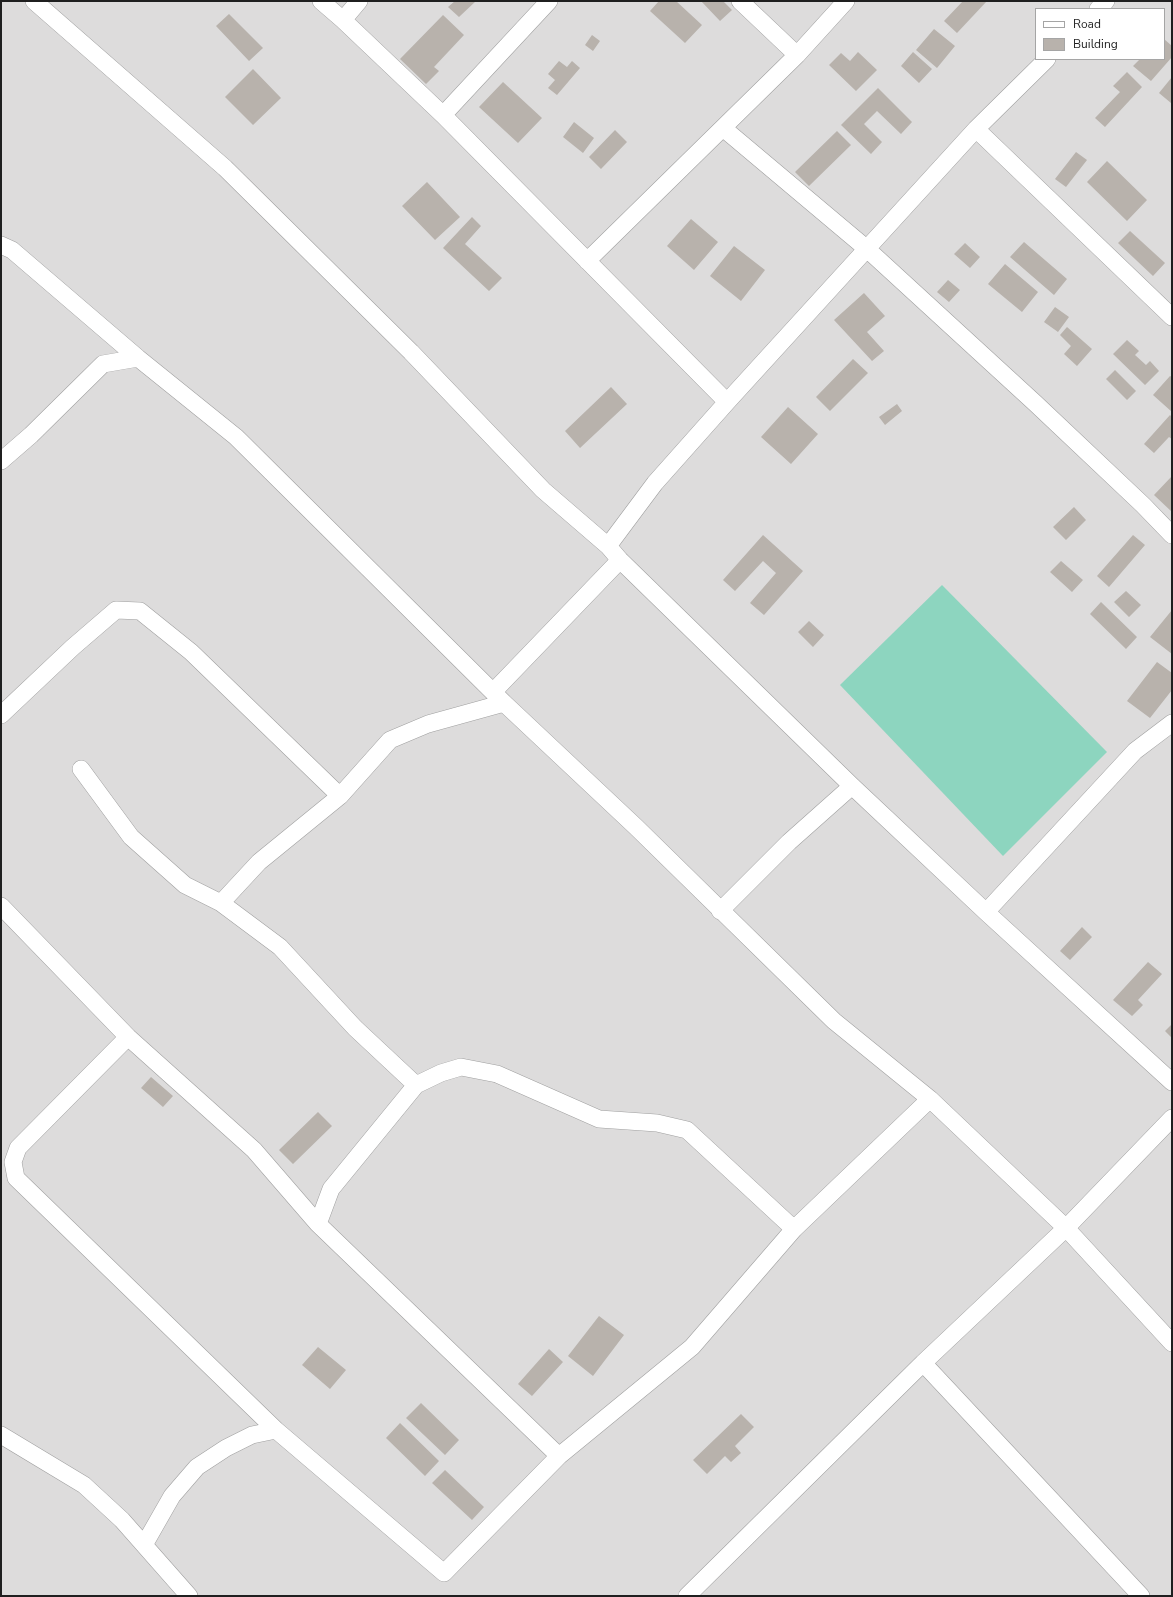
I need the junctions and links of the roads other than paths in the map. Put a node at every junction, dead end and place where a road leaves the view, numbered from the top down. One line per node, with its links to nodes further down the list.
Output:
1 (34, 1): 21 (street)
2 (321, 1): 7 (street)
3 (359, 1): 7 (street)
4 (549, 1): 10 (street)
5 (740, 1): 8 (street)
6 (846, 1): 8 (street)
7 (343, 20): 10 (street)
8 (797, 55): 11 (street)
9 (1046, 60): 12 (street)
10 (443, 115): 15 (street)
11 (723, 128): 14 (street); 15 (street)
12 (976, 129): 14 (street); 16 (street)
13 (1, 246): 17 (street)
14 (867, 248): 18 (street); 20 (street)
15 (588, 261): 18 (street)
16 (1172, 317)
17 (138, 358): 19 (street); 23 (street)
18 (726, 402): 21 (street)
19 (1, 461)
20 (1172, 535)
21 (608, 546): 22 (street)
22 (620, 560): 23 (street); 27 (street)
23 (498, 698): 28 (street); 31 (street)
24 (1, 715): 28 (street)
25 (1172, 723): 32 (street)
26 (81, 769): 29 (street)
27 (852, 786): 31 (street); 32 (street)
28 (340, 796): 29 (street)
29 (221, 903): 35 (street)
30 (1, 906): 33 (street)
31 (720, 911): 36 (street)
32 (986, 912): 34 (street)
33 (128, 1037): 38 (street); 43 (street)
34 (1172, 1082)
35 (416, 1085): 38 (street); 40 (street)
36 (930, 1099): 39 (street); 40 (street)
37 (1172, 1118): 39 (street)
38 (318, 1224): 45 (street)
39 (1066, 1228): 41 (street); 42 (street)
40 (794, 1229): 45 (street)
41 (1172, 1343)
42 (923, 1362): 48 (street); 49 (street)
43 (276, 1430): 45 (street); 46 (street)
44 (1, 1435): 46 (street)
45 (559, 1456)
46 (144, 1545): 47 (street)
47 (189, 1596)
48 (687, 1596)
49 (1141, 1596)

